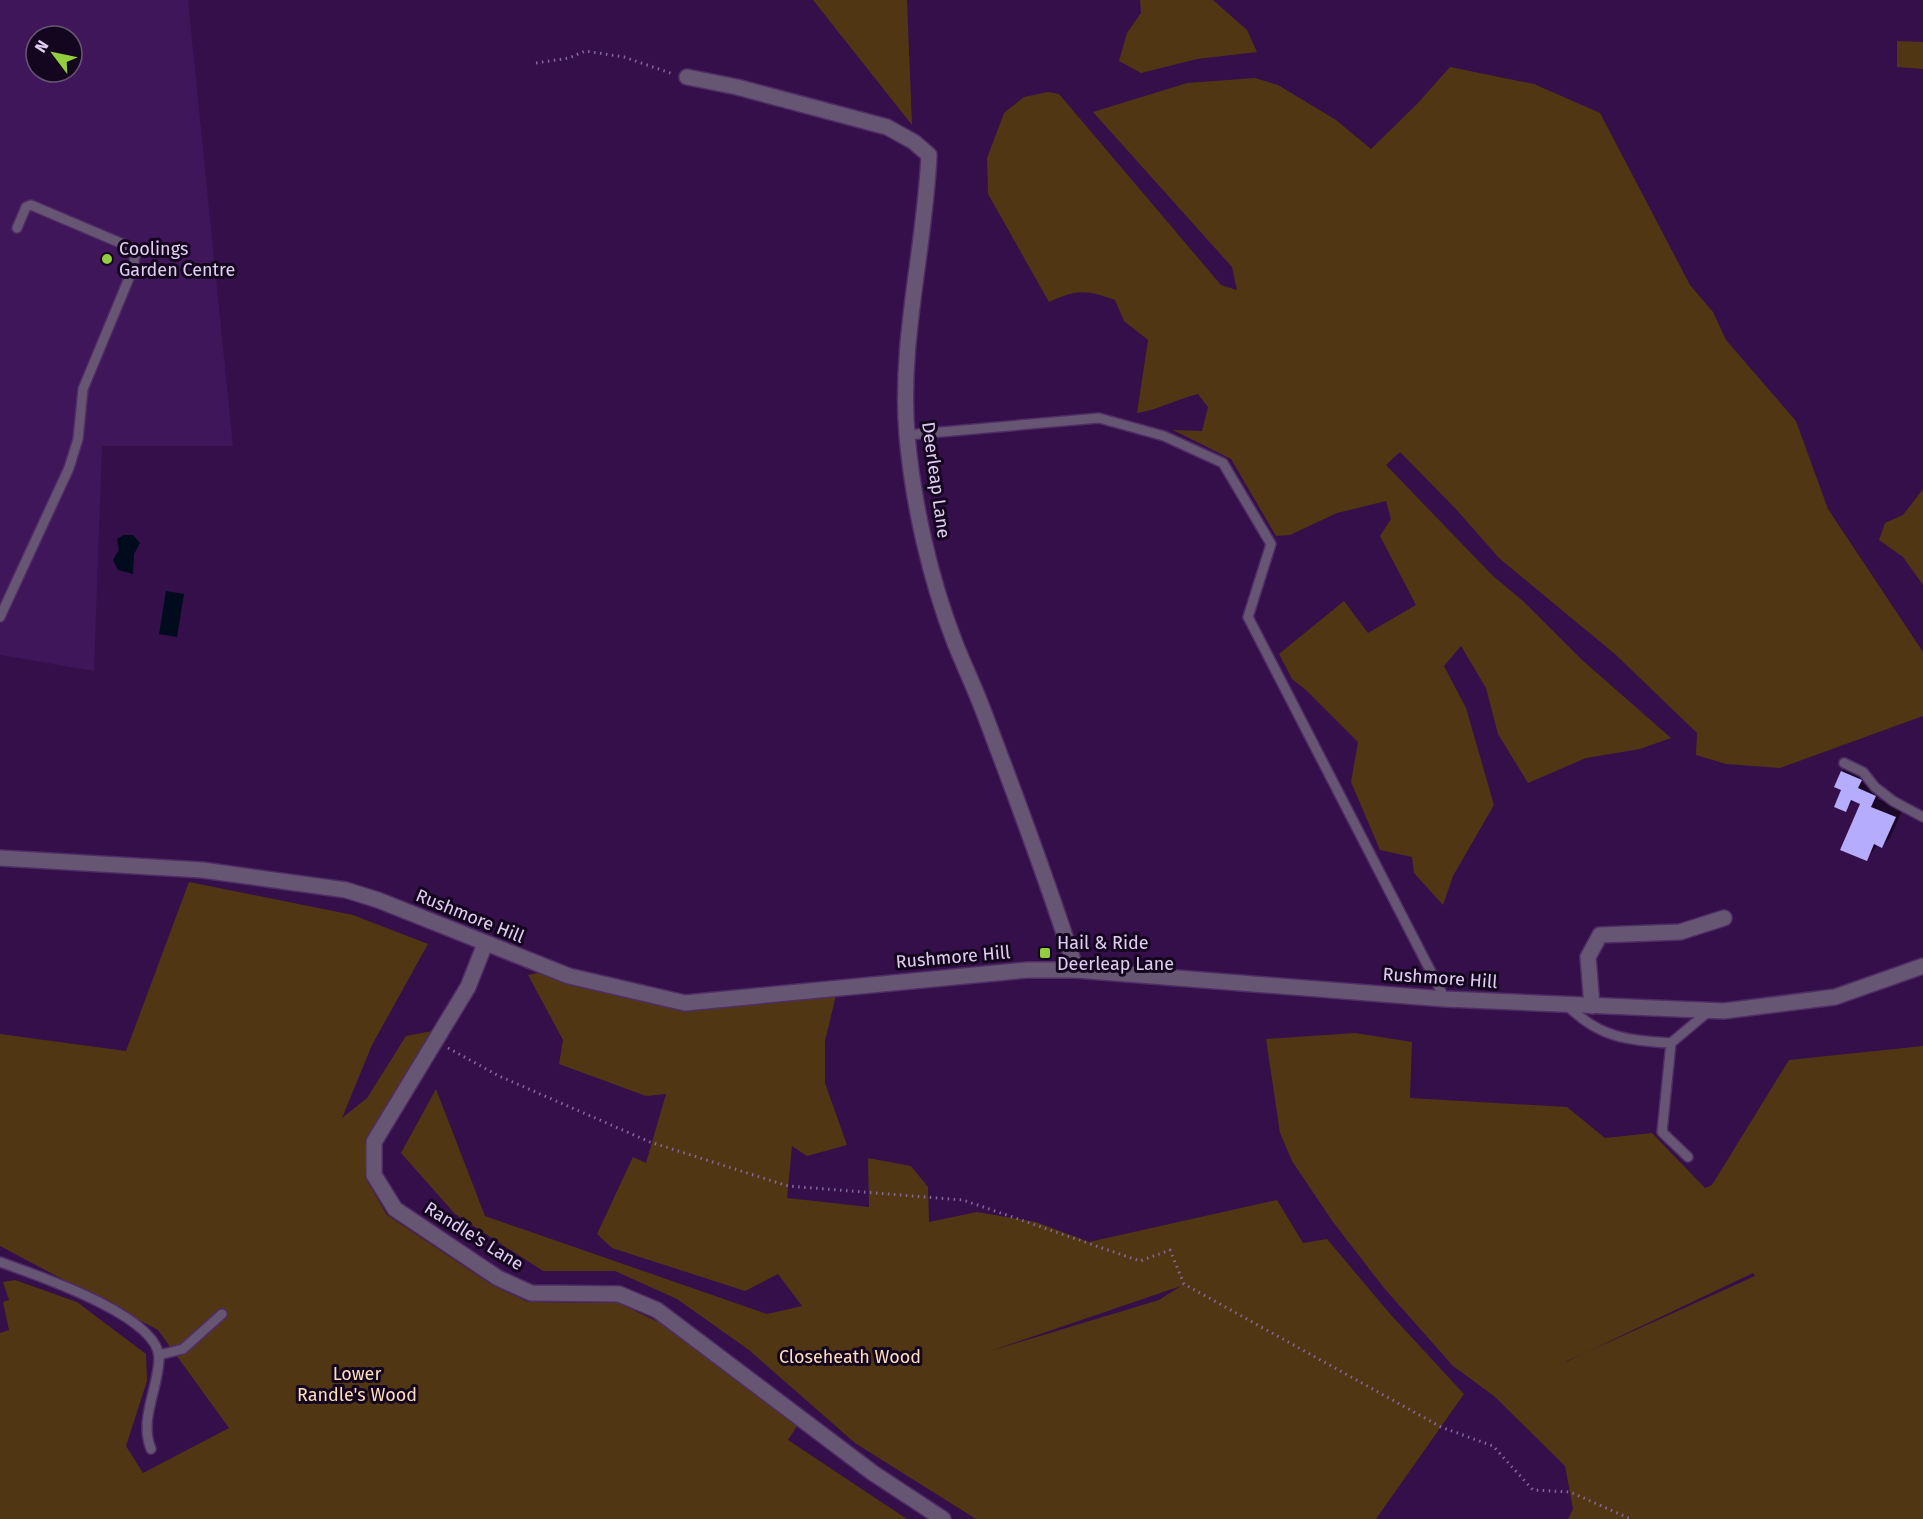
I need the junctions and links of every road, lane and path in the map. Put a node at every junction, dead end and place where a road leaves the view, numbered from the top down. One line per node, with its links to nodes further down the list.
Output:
1 (536, 63): 2 (path)
2 (687, 77): 4 (street, Deerleap Lane)
3 (17, 228): 5 (lane)
4 (907, 435): 12 (street, Deerleap Lane); 13 (lane)
5 (0, 617)
6 (1844, 763): 7 (lane)
7 (1923, 817)
8 (0, 858): 10 (street, Rushmore Hill)
9 (1724, 918): 15 (street)
10 (485, 944): 12 (street, Rushmore Hill); 17 (street, Randle's Lane)
11 (1923, 966): 16 (street, Rushmore Hill)
12 (1076, 970): 13 (street, Rushmore Hill)
13 (1445, 999): 14 (street, Rushmore Hill)
14 (1567, 1005): 15 (street, Rushmore Hill); 18 (lane)
15 (1592, 1006): 16 (street, Rushmore Hill)
16 (1709, 1011): 18 (lane)
17 (435, 1041): 24 (street, Randle's Lane); 25 (path)
18 (1671, 1043): 19 (lane)
19 (1688, 1157)
20 (0, 1262): 22 (lane)
21 (222, 1314): 22 (lane)
22 (159, 1356): 23 (lane)
23 (151, 1449)
24 (943, 1519)
25 (1631, 1519)

